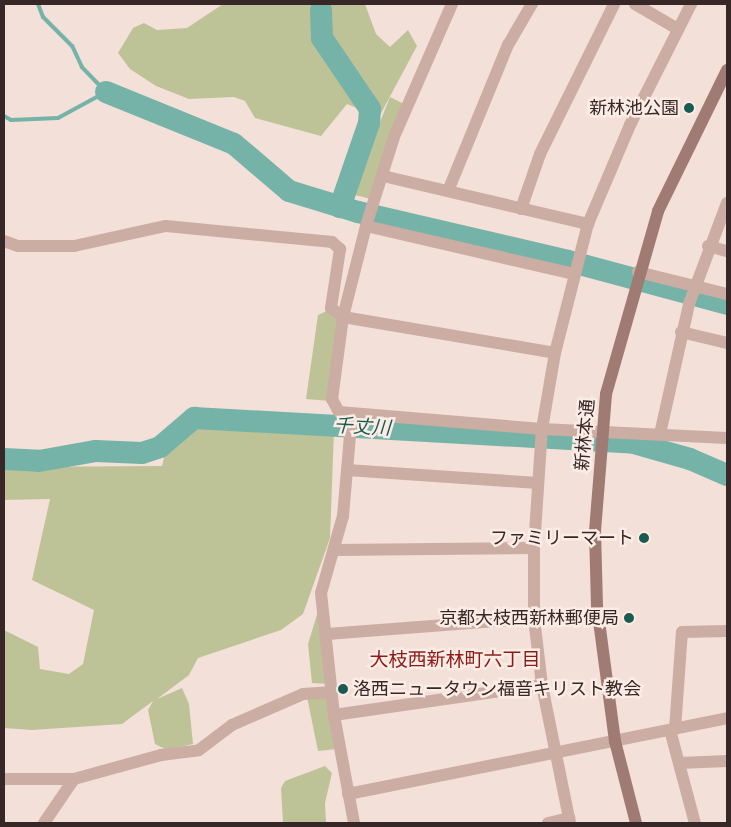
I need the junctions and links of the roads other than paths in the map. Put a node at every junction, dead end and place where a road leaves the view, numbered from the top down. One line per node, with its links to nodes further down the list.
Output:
1 (452, 4): 8 (street)
2 (532, 4): 9 (street)
3 (614, 4): 11 (street)
4 (635, 4): 6 (street)
5 (691, 4): 6 (street)
6 (676, 28): 12 (street)
7 (727, 70): 17 (street, 新林本通)
8 (383, 176): 9 (street); 13 (street)
9 (448, 192): 11 (street)
10 (727, 202): 15 (street)
11 (522, 208): 12 (street)
12 (588, 224): 18 (street)
13 (366, 226): 18 (street); 21 (street)
14 (4, 241): 21 (street)
15 (708, 246): 16 (street); 19 (street)
16 (727, 251)
17 (638, 272): 19 (street); 27 (street, 新林本通)
18 (574, 274): 24 (street)
19 (695, 286): 20 (street); 22 (street)
20 (727, 294)
21 (343, 317): 24 (street); 25 (street)
22 (681, 332): 23 (street); 28 (street)
23 (727, 344)
24 (554, 353): 26 (street)
25 (352, 413): 26 (street); 30 (street)
26 (542, 429): 27 (street); 31 (street)
27 (602, 432): 28 (street); 42 (street, 新林本通)
28 (660, 434): 29 (street)
29 (727, 438)
30 (347, 470): 31 (street); 33 (street)
31 (538, 483): 32 (street)
32 (534, 548): 33 (street); 34 (street)
33 (334, 550): 36 (street)
34 (534, 618): 36 (street); 37 (street)
35 (727, 632): 41 (street)
36 (327, 634): 38 (street)
37 (542, 685): 39 (street); 43 (street)
38 (332, 692): 39 (street); 46 (street)
39 (334, 715): 48 (street)
40 (727, 718): 41 (street)
41 (672, 729): 42 (street); 45 (street)
42 (615, 742): 43 (street); 53 (street, 新林本通)
43 (556, 753): 48 (street); 49 (street)
44 (727, 761): 45 (street)
45 (679, 763): 54 (street)
46 (74, 779): 47 (street); 50 (street)
47 (4, 780)
48 (348, 794): 51 (street)
49 (569, 821): 52 (street)
50 (44, 823)
51 (354, 823)
52 (548, 823)
53 (636, 823)
54 (695, 823)

